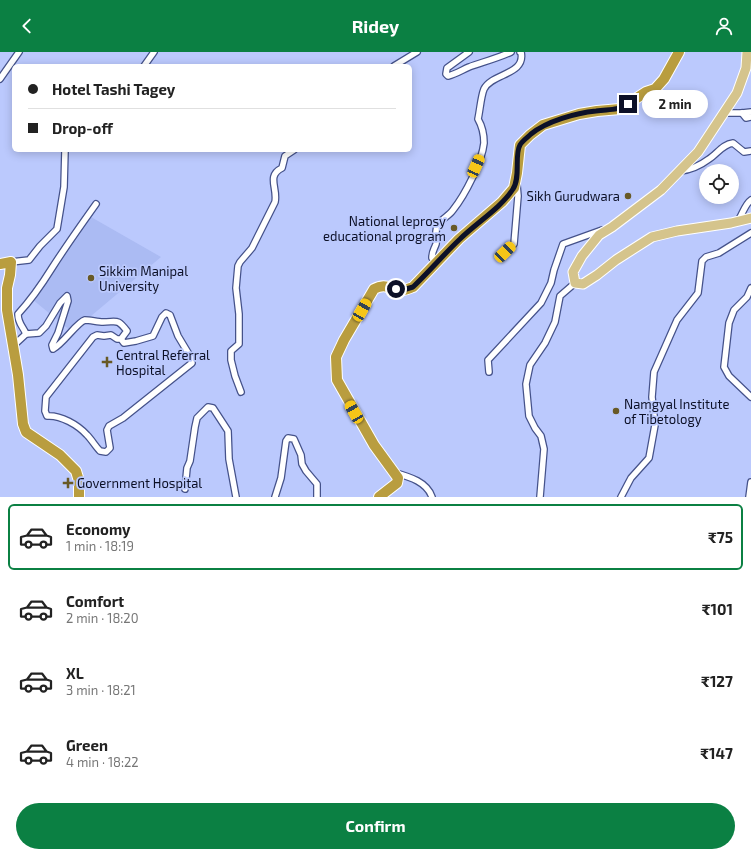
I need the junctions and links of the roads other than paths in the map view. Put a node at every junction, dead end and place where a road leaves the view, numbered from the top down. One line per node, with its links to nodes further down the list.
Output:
1 (19, 52): 11 (street)
2 (154, 52): 9 (street)
3 (417, 52): 10 (street)
4 (469, 52): 5 (street)
5 (511, 52)
6 (520, 52): 29 (street)
7 (679, 52): 20 (highway)
8 (748, 52): 13 (main road)
9 (145, 64)
10 (397, 64)
11 (0, 79)
12 (751, 112): 14 (street)
13 (724, 113): 14 (street); 19 (main road)
14 (742, 113): 15 (street)
15 (751, 117)
16 (751, 151): 19 (street)
17 (65, 152): 28 (street)
18 (291, 152): 37 (street)
19 (679, 171): 25 (main road)
20 (516, 178): 27 (street); 29 (highway)
21 (751, 200): 24 (street)
22 (96, 204): 33 (street)
23 (751, 218): 24 (main road)
24 (738, 221): 31 (main road)
25 (612, 227): 31 (main road); 36 (street)
26 (751, 234): 49 (street)
27 (505, 252)
28 (11, 262): 30 (highway); 35 (highway)
29 (436, 262): 39 (highway)
30 (0, 264)
31 (575, 283): 48 (street)
32 (751, 288): 38 (street)
33 (26, 334): 34 (street); 35 (street)
34 (121, 339): 34 (street)
35 (13, 346): 42 (highway)
36 (489, 372)
37 (241, 392)
38 (751, 397)
39 (394, 473): 46 (highway); 47 (street)
40 (751, 482): 50 (street)
41 (185, 490): 43 (street)
42 (79, 497)
43 (236, 497)
44 (275, 497): 45 (street)
45 (317, 497)
46 (379, 497)
47 (432, 497)
48 (540, 497)
49 (622, 497)
50 (749, 497)

